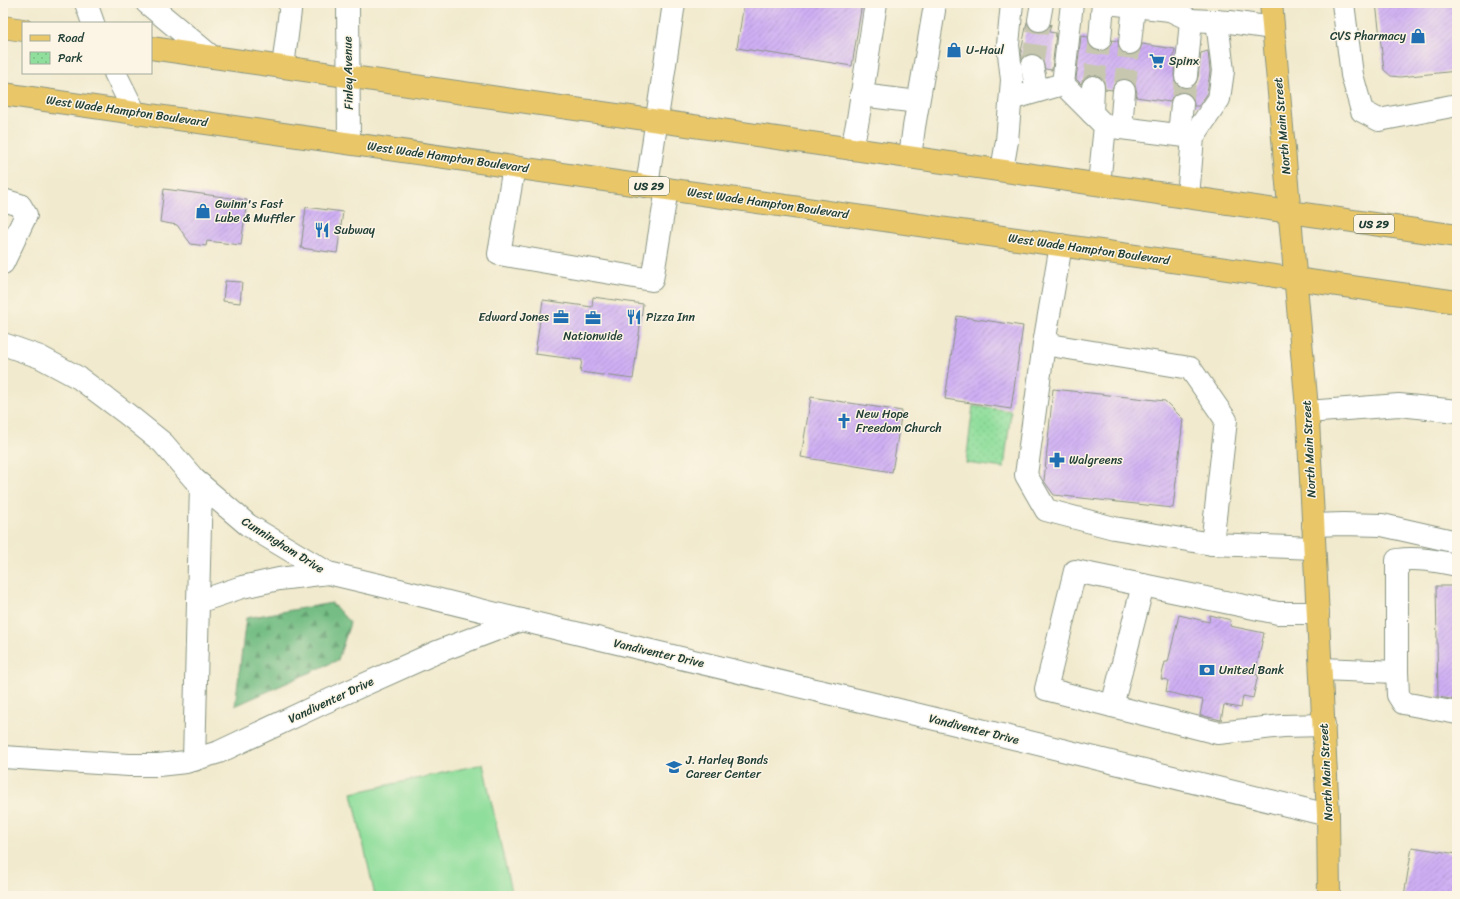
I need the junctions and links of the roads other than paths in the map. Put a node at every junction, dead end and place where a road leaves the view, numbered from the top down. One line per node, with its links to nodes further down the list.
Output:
1 (86, 3): 18 (street)
2 (147, 3): 25 (street)
3 (291, 3): 27 (street)
4 (348, 3): 29 (street, Finley Avenue)
5 (674, 3): 42 (street)
6 (876, 3): 36 (street)
7 (1012, 3): 37 (street)
8 (1072, 3): 31 (street)
9 (1103, 3): 22 (street)
10 (1107, 3): 13 (street)
11 (1271, 3): 20 (main road, North Main Street)
12 (1343, 3): 40 (street)
13 (1134, 6): 14 (street); 23 (street)
14 (1170, 7): 16 (street)
15 (934, 10): 38 (street)
16 (1192, 20): 17 (street); 30 (street)
17 (1217, 21): 20 (street); 44 (street)
18 (93, 22)
19 (3, 27): 21 (main road)
20 (1274, 28): 54 (main road, North Main Street)
21 (22, 30)
22 (1100, 39)
23 (1130, 43)
24 (152, 48): 25 (main road, US 29)
25 (212, 57): 27 (main road, US 29)
26 (1032, 66): 33 (street)
27 (283, 67): 29 (main road, US 29)
28 (116, 74): 41 (street)
29 (348, 76): 42 (main road, US 29); 45 (street, Finley Avenue)
30 (1186, 76)
31 (1063, 84): 33 (street); 43 (street)
32 (1093, 88): 43 (street)
33 (1037, 91): 37 (street)
34 (1124, 91): 43 (street)
35 (3, 94): 41 (main road, West Wade Hampton Boulevard / US 29)
36 (862, 95): 38 (street); 46 (street)
37 (1010, 98): 49 (street)
38 (918, 102): 47 (street)
39 (1182, 104): 44 (street)
40 (1457, 105)
41 (135, 113): 45 (main road, West Wade Hampton Boulevard / US 29)
42 (657, 121): 46 (main road, US 29); 51 (street)
43 (1106, 122): 44 (street); 50 (street)
44 (1186, 136): 52 (street)
45 (349, 143): 48 (main road, West Wade Hampton Boulevard / US 29)
46 (852, 149): 47 (main road, US 29)
47 (910, 157): 49 (main road, US 29)
48 (514, 167): 51 (main road, West Wade Hampton Boulevard / US 29); 51 (street)
49 (1002, 170): 50 (main road, US 29)
50 (1099, 184): 52 (main road, US 29)
51 (657, 187): 56 (main road, West Wade Hampton Boulevard / US 29)
52 (1188, 197): 54 (main road, US 29)
53 (3, 200): 57 (street)
54 (1290, 212): 55 (main road, US 29); 58 (main road, North Main Street)
55 (1456, 233)
56 (1061, 245): 58 (main road, West Wade Hampton Boulevard / US 29); 61 (street)
57 (3, 263)
58 (1296, 279): 59 (main road, US 29); 63 (main road, North Main Street)
59 (1457, 302)
60 (3, 344): 64 (street, Cunningham Drive)
61 (1044, 344): 67 (street); 67 (street)
62 (1457, 411): 63 (street)
63 (1307, 412): 65 (main road, North Main Street)
64 (201, 485): 70 (street, Cunningham Drive); 72 (street)
65 (1314, 525): 66 (street); 68 (main road, North Main Street)
66 (1457, 542)
67 (1212, 544): 68 (street)
68 (1314, 548): 73 (main road, North Main Street)
69 (1457, 565): 76 (street)
70 (328, 574): 72 (street); 74 (street, Cunningham Drive)
71 (1143, 585): 73 (street); 77 (street); 77 (street)
72 (198, 602): 81 (street)
73 (1318, 613): 75 (main road, North Main Street)
74 (521, 620): 81 (street, Vandiventer Drive); 82 (street, Vandiventer Drive)
75 (1321, 670): 76 (street); 79 (main road, North Main Street)
76 (1397, 672): 78 (street)
77 (1112, 706): 79 (street)
78 (1457, 713)
79 (1324, 725): 82 (main road, North Main Street)
80 (3, 757): 81 (street, Vandiventer Drive)
81 (194, 760)
82 (1328, 816): 83 (main road, North Main Street)
83 (1330, 896)

